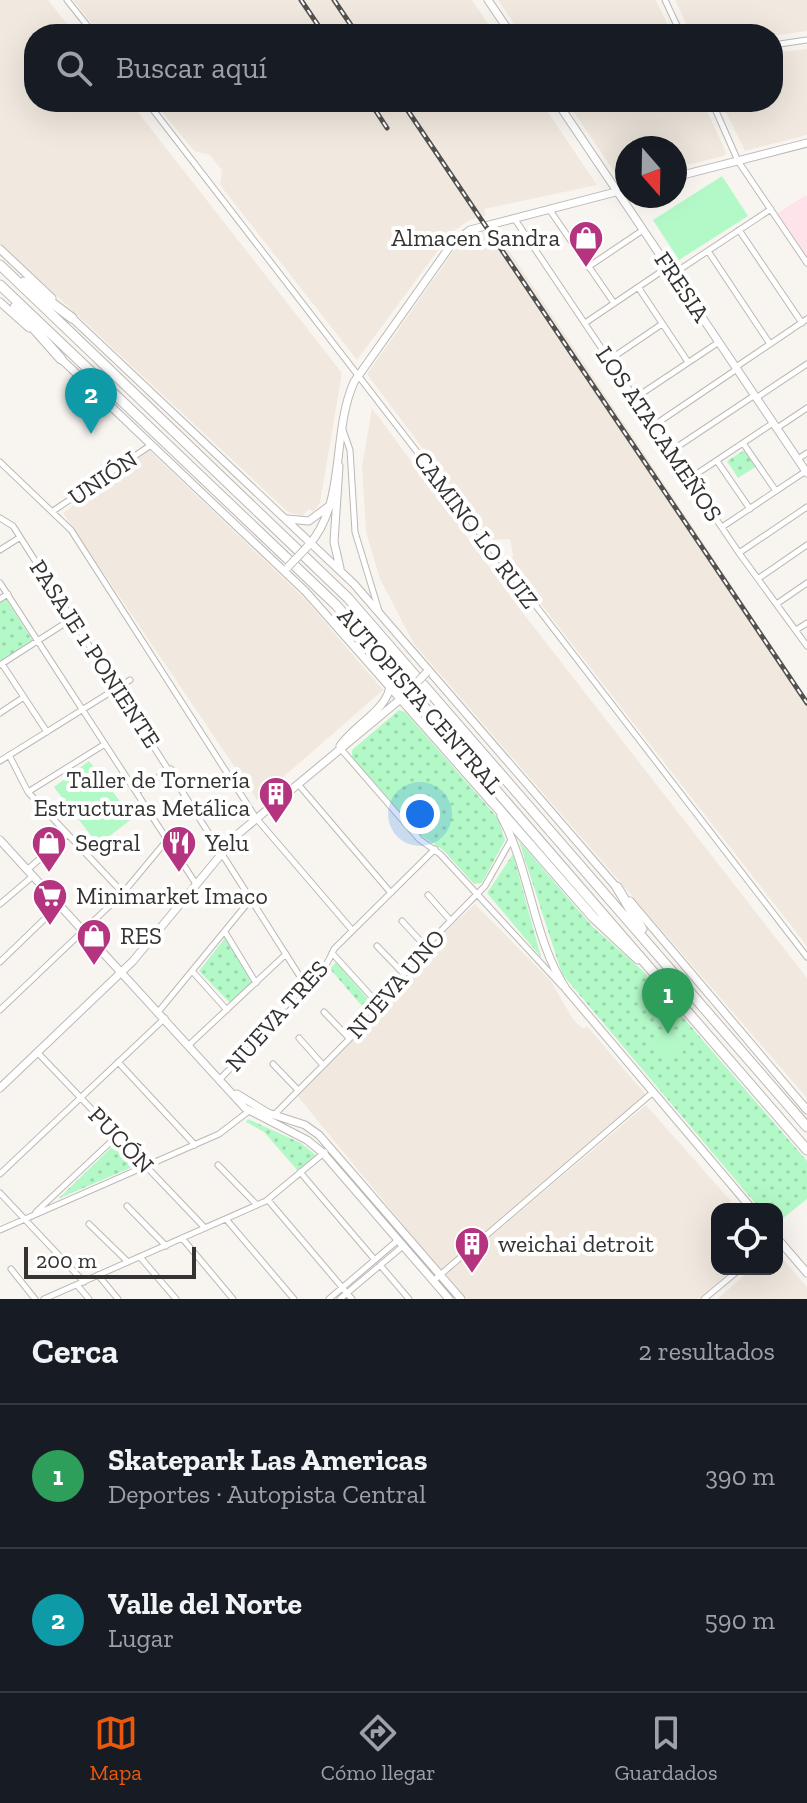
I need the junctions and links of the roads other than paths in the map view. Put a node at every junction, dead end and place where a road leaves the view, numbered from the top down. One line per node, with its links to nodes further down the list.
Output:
1 (67, 0): 4 (street)
2 (488, 0): 5 (main road)
3 (665, 0): 6 (street)
4 (86, 24)
5 (504, 24)
6 (676, 24)
7 (807, 40): 8 (street)
8 (783, 44)
9 (155, 112): 44 (street, CAMINO LO RUIZ)
10 (564, 112): 15 (main road, FRESIA)
11 (716, 112): 13 (street)
12 (807, 143): 13 (main road)
13 (738, 161): 14 (main road); 19 (street)
14 (687, 174)
15 (615, 188)
16 (615, 192): 18 (main road)
17 (628, 208): 21 (main road, FRESIA)
18 (549, 209): 20 (main road); 27 (street)
19 (771, 209): 22 (street); 25 (street)
20 (514, 218): 35 (street, LOS ATACAMEÑOS); 44 (main road)
21 (643, 230): 27 (street); 28 (main road, FRESIA)
22 (739, 230): 24 (street); 34 (street)
23 (0, 249): 33 (main road)
24 (708, 251): 28 (street); 38 (street)
25 (807, 263)
26 (0, 265): 33 (highway); 134 (highway, AUTOPISTA CENTRAL)
27 (588, 267): 32 (street)
28 (671, 270): 30 (street); 37 (main road, FRESIA)
29 (0, 287): 39 (highway); 140 (highway, AUTOPISTA CENTRAL)
30 (638, 287): 32 (street); 36 (street)
31 (0, 302): 39 (main road)
32 (614, 303): 35 (street)
33 (72, 318): 67 (main road)
34 (804, 321): 38 (street)
35 (585, 323): 40 (street, LOS ATACAMEÑOS)
36 (662, 324): 40 (street); 41 (street)
37 (719, 342): 41 (street); 43 (main road, FRESIA)
38 (770, 344): 43 (street)
39 (61, 359): 52 (main road)
40 (609, 360): 46 (street, LOS ATACAMEÑOS)
41 (688, 362): 46 (street)
42 (807, 364): 45 (street)
43 (736, 368): 45 (main road, FRESIA); 48 (street)
44 (358, 374): 50 (main road); 133 (street, CAMINO LO RUIZ)
45 (756, 396): 49 (main road, FRESIA); 53 (street)
46 (635, 398): 48 (street, LOS ATACAMEÑOS)
47 (807, 408): 49 (street)
48 (653, 426): 53 (street, LOS ATACAMEÑOS)
49 (775, 426): 51 (street); 55 (main road, FRESIA)
50 (343, 430): 56 (main road); 82 (street)
51 (743, 443): 57 (street); 61 (street)
52 (152, 444): 65 (street, UNIÓN); 74 (main road)
53 (671, 451): 60 (street, LOS ATACAMEÑOS)
54 (807, 453): 55 (street)
55 (798, 459): 59 (main road, FRESIA)
56 (339, 460): 62 (main road); 75 (main road)
57 (717, 461): 60 (street); 64 (street)
58 (0, 462): 65 (street)
59 (806, 472): 61 (street)
60 (689, 479): 68 (street, LOS ATACAMEÑOS)
61 (776, 491): 64 (street)
62 (330, 504): 67 (main road); 70 (main road)
63 (807, 507): 73 (street)
64 (750, 509): 68 (street)
65 (53, 511): 107 (street)
66 (0, 518): 69 (street, PASAJE 1 PONIENTE)
67 (286, 519): 70 (main road)
68 (722, 527): 73 (street, LOS ATACAMEÑOS)
69 (19, 538): 72 (street); 83 (street, PASAJE 1 PONIENTE)
70 (309, 544): 74 (main road, bridge); 75 (main road)
71 (807, 545): 76 (street)
72 (0, 550)
73 (739, 553): 76 (street, LOS ATACAMEÑOS)
74 (286, 569): 91 (main road)
75 (340, 570): 82 (main road)
76 (759, 578): 81 (street, LOS ATACAMEÑOS)
77 (0, 583): 79 (street)
78 (807, 583): 81 (street)
79 (8, 594): 80 (street); 86 (street)
80 (0, 599)
81 (778, 603): 85 (street, LOS ATACAMEÑOS)
82 (379, 612): 89 (main road)
83 (70, 620): 86 (street); 92 (street, PASAJE 1 PONIENTE)
84 (807, 623): 85 (street)
85 (796, 630): 87 (street, LOS ATACAMEÑOS)
86 (38, 641): 88 (street); 95 (street)
87 (807, 646)
88 (1, 664): 93 (street)
89 (426, 669): 94 (main road, bridge); 116 (main road)
90 (130, 680): 92 (street)
91 (390, 684): 94 (main road); 99 (main road)
92 (118, 688): 95 (street); 102 (street, PASAJE 1 PONIENTE)
93 (24, 697): 96 (street); 97 (street)
94 (404, 697): 99 (main road); 106 (main road)
95 (83, 710): 97 (street); 98 (street)
96 (0, 713)
97 (47, 732): 100 (street)
98 (105, 744): 104 (street); 105 (street)
99 (339, 748): 103 (main road); 112 (street)
100 (9, 755): 101 (street); 104 (street)
101 (0, 761)
102 (171, 769): 105 (street); 113 (street, PASAJE 1 PONIENTE)
103 (297, 783): 107 (main road); 118 (street)
104 (28, 792): 108 (street)
105 (136, 792): 111 (street)
106 (491, 800): 109 (main road); 140 (highway)
107 (256, 818): 113 (main road); 127 (street)
108 (67, 835): 114 (street); 117 (street)
109 (511, 837): 119 (street, NUEVA UNO); 142 (main road)
110 (0, 840): 114 (main road)
111 (167, 840): 115 (street); 117 (street)
112 (435, 849): 118 (street, NUEVA TRES); 119 (street)
113 (222, 853): 115 (main road); 121 (street, PASAJE 1 PONIENTE)
114 (30, 873): 122 (street); 123 (main road)
115 (196, 884): 136 (main road)
116 (617, 887): 134 (highway); 161 (main road)
117 (123, 893): 126 (street)
118 (391, 893): 127 (street, NUEVA TRES)
119 (478, 894): 125 (street, NUEVA UNO); 142 (street)
120 (428, 895): 125 (street)
121 (251, 899): 128 (street); 132 (street, PASAJE 1 PONIENTE)
122 (0, 904)
123 (60, 905): 126 (main road); 135 (street)
124 (402, 921): 130 (street)
125 (451, 921): 130 (street, NUEVA UNO)
126 (83, 930): 136 (main road); 144 (street)
127 (352, 930): 131 (street, NUEVA TRES)
128 (225, 932): 137 (street); 139 (street)
129 (377, 946): 138 (street)
130 (425, 946): 138 (street, NUEVA UNO)
131 (332, 953): 141 (street, NUEVA TRES); 143 (street)
132 (286, 954): 139 (street); 141 (street, PASAJE 1 PONIENTE)
133 (807, 957)
134 (662, 958): 164 (highway, AUTOPISTA CENTRAL)
135 (0, 962)
136 (122, 972): 147 (main road); 151 (main road)
137 (193, 972): 145 (street); 147 (street)
138 (404, 974): 143 (street, NUEVA UNO)
139 (256, 983): 145 (street)
140 (664, 983): 168 (highway, AUTOPISTA CENTRAL)
141 (308, 989): 155 (street, NUEVA TRES)
142 (566, 989): 158 (main road)
143 (381, 1007): 149 (street, NUEVA UNO)
144 (0, 1010)
145 (227, 1010): 150 (street)
146 (324, 1012): 149 (street)
147 (162, 1014): 150 (main road); 152 (street)
148 (299, 1038): 154 (street)
149 (349, 1038): 154 (street, NUEVA UNO)
150 (190, 1044): 155 (main road)
151 (37, 1052): 156 (main road); 160 (street, PUCÓN)
152 (118, 1062): 160 (street); 166 (street)
153 (273, 1064): 157 (street)
154 (322, 1064): 157 (street, NUEVA UNO)
155 (221, 1078): 159 (main road)
156 (0, 1088)
157 (297, 1089): 163 (street, NUEVA UNO)
158 (652, 1093): 175 (main road); 195 (street)
159 (236, 1094): 162 (main road); 163 (main road)
160 (81, 1098): 165 (street, PUCÓN); 172 (street)
161 (807, 1110)
162 (249, 1111): 163 (main road); 166 (street)
163 (271, 1119): 167 (main road)
164 (807, 1127)
165 (117, 1136): 170 (street, PUCÓN); 178 (street)
166 (195, 1145): 170 (street)
167 (327, 1150): 171 (street); 185 (main road); 195 (main road)
168 (807, 1150)
169 (218, 1165): 176 (street)
170 (145, 1166): 178 (street); 182 (street, PUCÓN)
171 (300, 1172): 174 (street); 190 (street)
172 (0, 1174)
173 (0, 1193): 179 (street)
174 (268, 1200): 176 (street); 197 (street)
175 (747, 1203)
176 (257, 1205): 180 (street)
177 (127, 1206): 187 (street)
178 (33, 1215): 179 (street)
179 (24, 1219): 183 (street); 196 (street)
180 (226, 1219): 182 (street); 204 (street)
181 (89, 1224): 189 (street)
182 (205, 1228): 184 (street)
183 (0, 1230)
184 (182, 1238): 187 (street); 203 (street)
185 (401, 1243): 190 (street); 195 (main road)
186 (783, 1245): 192 (main road)
187 (166, 1246): 188 (street)
188 (140, 1257): 189 (street); 202 (street)
189 (128, 1262): 193 (street)
190 (378, 1262): 197 (street); 208 (street)
191 (11, 1269): 198 (street)
192 (807, 1273)
193 (98, 1275): 196 (street); 201 (street)
194 (733, 1275): 211 (street)
195 (437, 1278): 209 (main road); 210 (main road)
196 (80, 1283): 199 (street); 200 (street)
197 (345, 1290): 205 (street); 206 (street); 207 (street)
198 (35, 1299)
199 (44, 1299)
200 (89, 1299)
201 (118, 1299)
202 (176, 1299)
203 (233, 1299)
204 (294, 1299)
205 (329, 1299)
206 (340, 1299)
207 (352, 1299)
208 (409, 1299)
209 (449, 1299)
210 (461, 1299)
211 (704, 1299)

